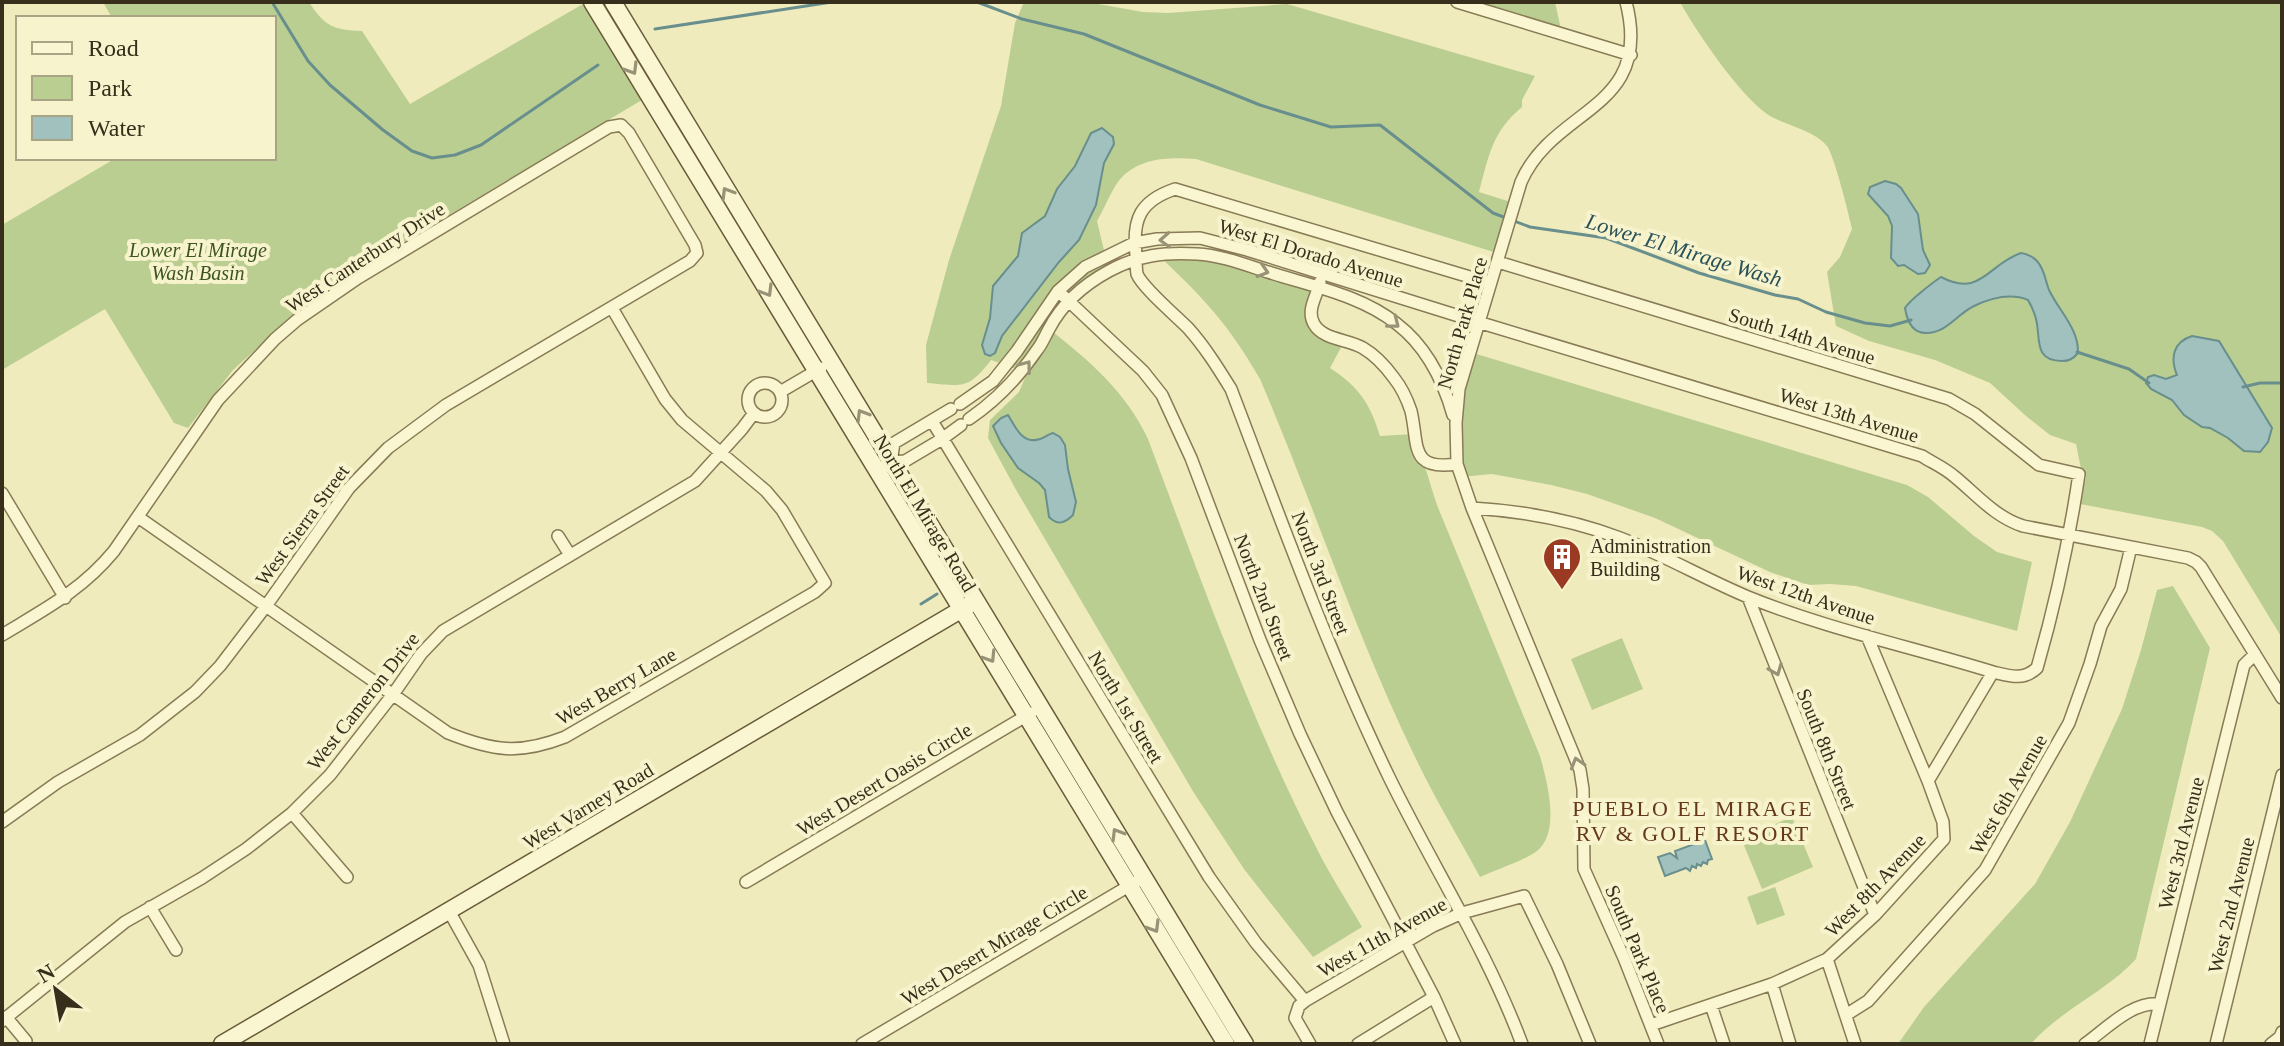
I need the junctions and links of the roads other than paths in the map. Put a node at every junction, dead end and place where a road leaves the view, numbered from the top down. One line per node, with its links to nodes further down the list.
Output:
1 (592, 2): 17 (main road, North El Mirage Road, one-way to 17)
2 (613, 2): 17 (main road, North El Mirage Road, one-way to 2)
3 (1457, 2): 5 (street)
4 (1626, 2): 5 (street)
5 (1631, 55): 9 (street, North Park Place)
6 (1134, 243): 8 (street); 10 (street, West El Dorado Avenue, one-way to 6); 11 (street); 13 (street, West El Dorado Avenue)
7 (697, 253): 15 (street, West Sierra Street); 28 (street, West Canterbury Drive)
8 (1136, 258): 12 (street, West El Dorado Avenue, one-way to 12); 14 (street, West El Dorado Avenue); 54 (street, North 3rd Street)
9 (1498, 262): 11 (street, North Park Place); 30 (street, South 14th Avenue)
10 (1321, 274): 12 (street); 16 (street, West El Dorado Avenue)
11 (1490, 283): 16 (street, North Park Place)
12 (1319, 288): 21 (street, West El Dorado Avenue, one-way to 21); 24 (street)
13 (1058, 291): 14 (street, North 2nd Street); 20 (street, West El Dorado Avenue)
14 (1070, 301): 22 (street, West El Dorado Avenue, one-way to 14); 56 (street, North 2nd Street)
15 (612, 308): 23 (street); 35 (street, West Sierra Street)
16 (1478, 322): 21 (street, North Park Place); 30 (street, West 13th Avenue)
17 (823, 367): 18 (street, West Cameron Drive); 25 (main road, North El Mirage Road)
18 (780, 392): 19 (street, West Cameron Drive); 19 (street, West Cameron Drive)
19 (754, 413): 23 (street, West Cameron Drive)
20 (932, 421): 22 (street, North 1st Street); 25 (street, West El Dorado Avenue)
21 (1456, 423): 24 (street, North Park Place)
22 (942, 439): 25 (street, West El Dorado Avenue); 61 (street, North 1st Street)
23 (722, 452): 32 (street, West Cameron Drive); 41 (street, West Berry Lane)
24 (1457, 464): 27 (street, North Park Place)
25 (883, 466): 36 (main road, North El Mirage Road)
26 (2, 493): 34 (street)
27 (1472, 508): 33 (street, West 12th Avenue); 48 (street, North Park Place, one-way to 27)
28 (138, 517): 34 (street, West Canterbury Drive); 35 (street, West Berry Lane)
29 (558, 536): 32 (street)
30 (2070, 536): 31 (street, West 13th Avenue); 40 (street)
31 (2131, 547): 39 (street, West 13th Avenue); 64 (street, West 6th Avenue)
32 (570, 555): 41 (street, West Cameron Drive)
33 (1748, 597): 38 (street, West 12th Avenue); 55 (street, South 8th Street, one-way to 55)
34 (65, 598): 37 (street, West Canterbury Drive)
35 (266, 606): 41 (street, West Berry Lane); 47 (street, West Sierra Street)
36 (968, 606): 43 (main road, North El Mirage Road); 53 (main road, West Varney Road)
37 (2, 635)
38 (1867, 636): 40 (street, West 12th Avenue); 45 (street)
39 (2255, 654): 42 (street); 62 (street, West 3rd Avenue)
40 (1993, 672): 45 (street)
41 (394, 693): 46 (street, West Cameron Drive)
42 (2282, 698)
43 (1033, 711): 50 (main road, North El Mirage Road); 51 (street, West Desert Oasis Circle)
44 (2282, 775): 85 (street, West 2nd Avenue)
45 (1928, 781): 55 (street, West 8th Avenue)
46 (292, 813): 49 (street); 52 (street, West Cameron Drive)
47 (2, 822)
48 (1584, 869): 66 (street, South Park Place)
49 (347, 877)
50 (1136, 881): 71 (street, West Desert Mirage Circle); 72 (main road, North El Mirage Road, one-way to 72); 73 (main road, North El Mirage Road)
51 (746, 882)
52 (150, 907): 57 (street); 65 (street, West Cameron Drive)
53 (449, 911): 69 (main road, West Varney Road); 70 (street)
54 (1462, 913): 56 (street, West 11th Avenue); 77 (street, North 3rd Street); 78 (street, West 11th Avenue)
55 (1875, 915): 58 (street, West 8th Avenue)
56 (1405, 942): 60 (street, North 2nd Street); 61 (street, West 11th Avenue)
57 (176, 950)
58 (1827, 959): 59 (street, West 8th Avenue); 64 (street)
59 (1772, 984): 63 (street, West 8th Avenue); 81 (street)
60 (1434, 997): 75 (street); 76 (street, North 2nd Street)
61 (1305, 1001): 74 (street)
62 (2160, 1004): 83 (street); 84 (street, West 3rd Avenue)
63 (1711, 1005): 66 (street, West 8th Avenue); 80 (street)
64 (1846, 1015): 82 (street)
65 (4, 1019): 68 (street)
66 (1651, 1025): 79 (street, South Park Place)
67 (2282, 1032): 86 (street)
68 (26, 1041)
69 (222, 1044)
70 (504, 1044)
71 (862, 1044)
72 (1226, 1044)
73 (1245, 1044)
74 (1310, 1044)
75 (1358, 1044)
76 (1455, 1044)
77 (1522, 1044)
78 (1590, 1044)
79 (1658, 1044)
80 (1724, 1044)
81 (1790, 1044)
82 (1855, 1044)
83 (2085, 1044)
84 (2150, 1044)
85 (2216, 1044)
86 (2271, 1044)

